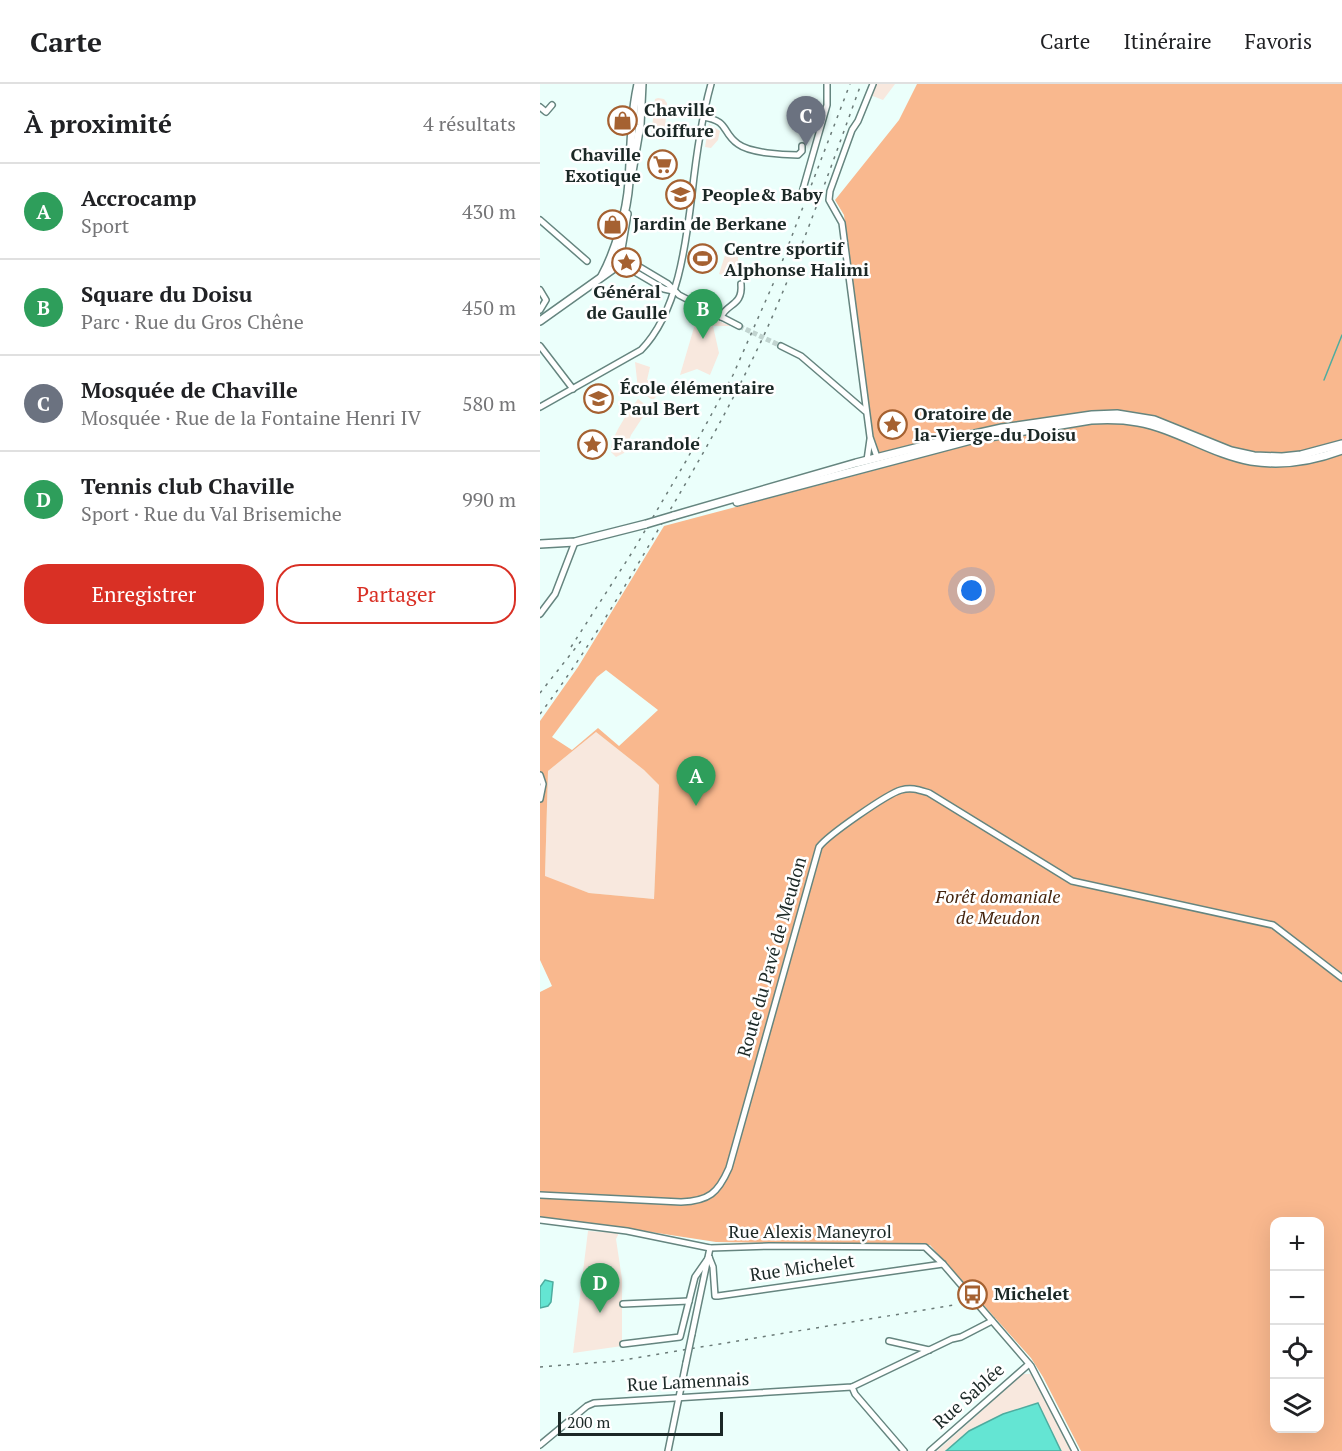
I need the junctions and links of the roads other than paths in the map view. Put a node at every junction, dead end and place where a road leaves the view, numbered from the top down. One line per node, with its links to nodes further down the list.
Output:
1 (640, 84): 11 (main road)
2 (711, 84): 7 (street)
3 (827, 84): 9 (street)
4 (873, 84): 24 (street)
5 (552, 105): 6 (street)
6 (540, 107)
7 (703, 117): 8 (street); 15 (street)
8 (802, 146)
9 (801, 196)
10 (540, 220): 12 (street)
11 (616, 257): 15 (street); 18 (main road)
12 (587, 261)
13 (741, 285): 17 (street)
14 (540, 290): 16 (street)
15 (674, 291): 17 (street); 22 (street)
16 (540, 310)
17 (721, 317): 19 (street)
18 (540, 320)
19 (739, 326)
20 (540, 346): 22 (street)
21 (781, 346): 24 (street)
22 (573, 389): 23 (street)
23 (540, 407)
24 (867, 416): 25 (street)
25 (870, 437): 28 (street); 29 (street)
26 (1342, 444): 28 (main road)
27 (1342, 450): 28 (main road)
28 (877, 461): 29 (main road)
29 (868, 464): 30 (main road, bridge)
30 (575, 542): 31 (main road); 32 (street)
31 (540, 544)
32 (540, 614)
33 (540, 775): 34 (street)
34 (540, 799)
35 (1342, 978): 36 (street, Route du Pavé de Meudon)
36 (540, 1195)
37 (540, 1220): 38 (street, Rue Alexis Maneyrol)
38 (710, 1248): 39 (street, Rue Michelet); 40 (street, Rue Alexis Maneyrol)
39 (709, 1257): 40 (street, Rue Michelet); 41 (street); 49 (street, bridge)
40 (943, 1264): 43 (street, Rue Alexis Maneyrol)
41 (689, 1301): 42 (street); 45 (street)
42 (623, 1304)
43 (992, 1320): 46 (street); 47 (street, Rue Alexis Maneyrol)
44 (889, 1341): 46 (street)
45 (623, 1344)
46 (929, 1350): 48 (street)
47 (1029, 1364): 53 (street, Rue Sablée); 54 (street, Rue Alexis Maneyrol)
48 (852, 1387): 49 (street, Rue Lamennais); 52 (street)
49 (679, 1398): 50 (street, Rue Lamennais); 51 (street)
50 (540, 1445)
51 (668, 1451)
52 (904, 1451)
53 (930, 1451)
54 (1075, 1451)

